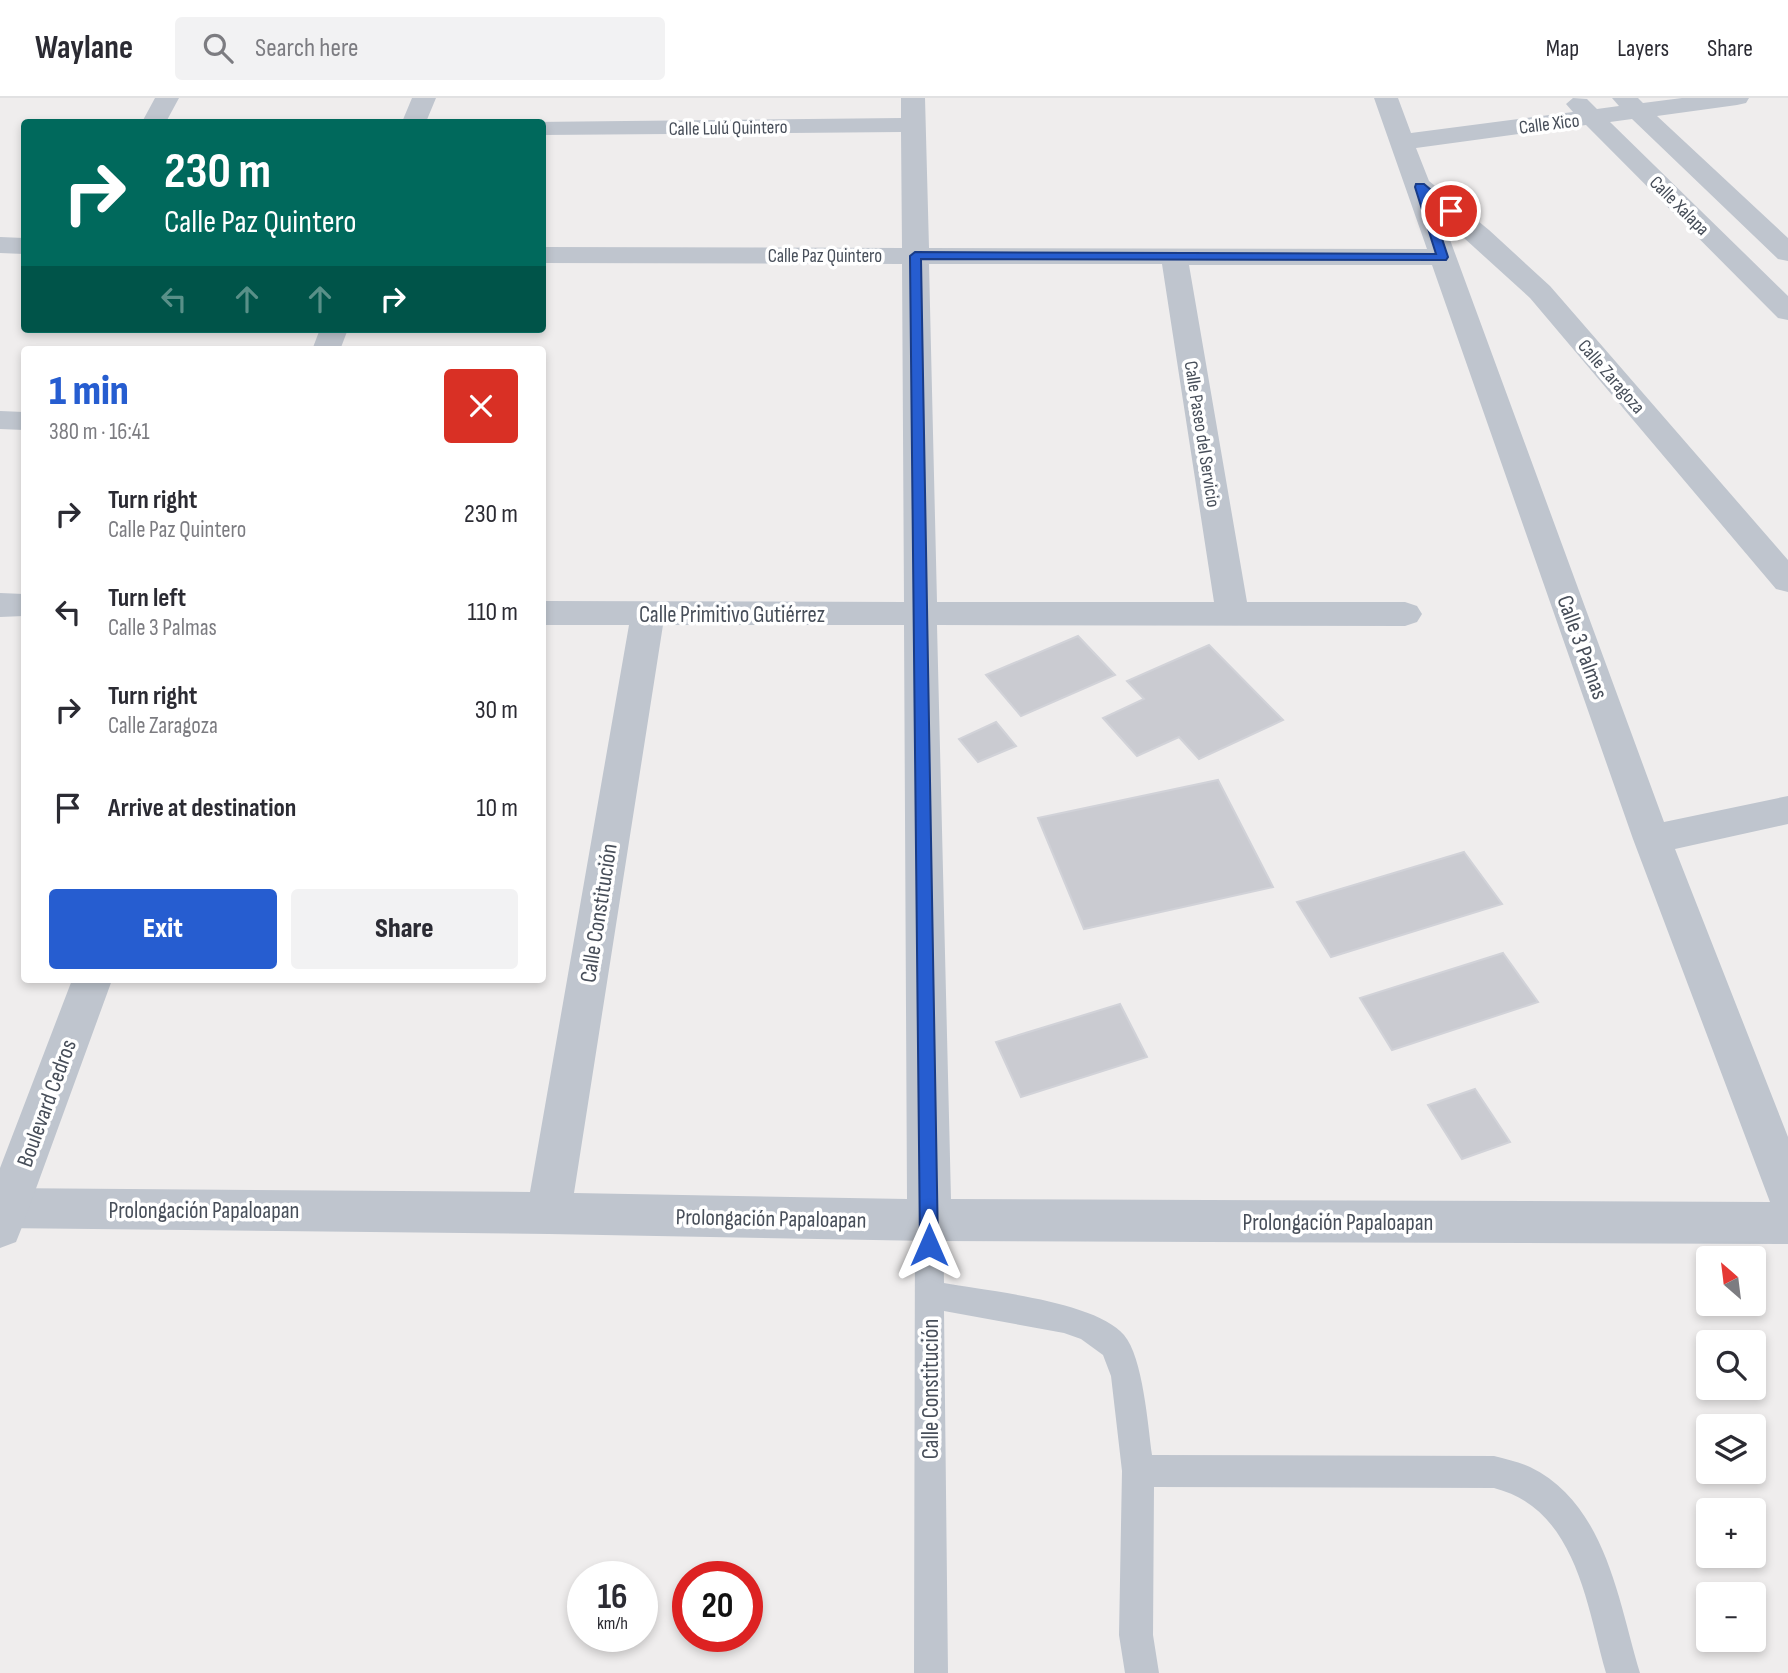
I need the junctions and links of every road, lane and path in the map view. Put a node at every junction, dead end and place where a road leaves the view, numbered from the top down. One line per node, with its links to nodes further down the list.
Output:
1 (167, 98): 9 (street)
2 (424, 98): 10 (street)
3 (1386, 98): 12 (street, Calle 3 Palmas)
4 (1571, 98): 8 (street, Calle Xalapa)
5 (1737, 98): 6 (street, Calle Xico)
6 (1631, 104): 8 (street, Calle Xico); 16 (street, Calle Xalapa)
7 (913, 111): 11 (street, Calle Lulú Quintero); 18 (street, Calle Constitución)
8 (1591, 117): 12 (street, Calle Xico); 21 (street, Calle Xalapa)
9 (156, 119)
10 (415, 119)
11 (546, 128)
12 (1402, 142): 13 (street, Calle 3 Palmas)
13 (1420, 187): 20 (street, Calle 3 Palmas); 24 (street, Calle Zaragoza)
14 (0, 246): 15 (street)
15 (21, 246)
16 (1788, 253)
17 (546, 254): 18 (street, Calle Paz Quintero)
18 (915, 256): 19 (street, Calle Paz Quintero); 31 (street, Calle Constitución)
19 (1174, 257): 20 (street, Calle Paz Quintero); 27 (street, Calle Paseo del Servicio)
20 (1443, 257): 33 (street, Calle 3 Palmas)
21 (1788, 312)
22 (0, 420): 23 (street)
23 (21, 421)
24 (1788, 581)
25 (0, 605): 26 (street)
26 (21, 606)
27 (1232, 612): 30 (street, Calle Primitivo Gutiérrez); 31 (street, Calle Primitivo Gutiérrez)
28 (546, 613): 29 (street, Calle Primitivo Gutiérrez)
29 (648, 613): 31 (street, Calle Primitivo Gutiérrez); 37 (street, Calle Constitución)
30 (1405, 614)
31 (921, 615): 39 (street, Calle Constitución)
32 (1788, 810): 33 (street)
33 (1652, 839): 35 (street, Calle 3 Palmas)
34 (91, 983): 38 (street, Boulevard Cedros)
35 (1772, 1105): 36 (street, Calle 3 Palmas)
36 (1788, 1193)
37 (549, 1213): 38 (street, Prolongación Papaloapan); 39 (street, Prolongación Papaloapan)
38 (2, 1215)
39 (929, 1220): 40 (street, Prolongación Papaloapan); 41 (lane, Calle Constitución)
40 (1788, 1223)
41 (929, 1294): 42 (lane); 43 (lane, Calle Constitución)
42 (1138, 1471): 44 (lane); 45 (lane)
43 (931, 1673)
44 (1142, 1673)
45 (1623, 1673)

